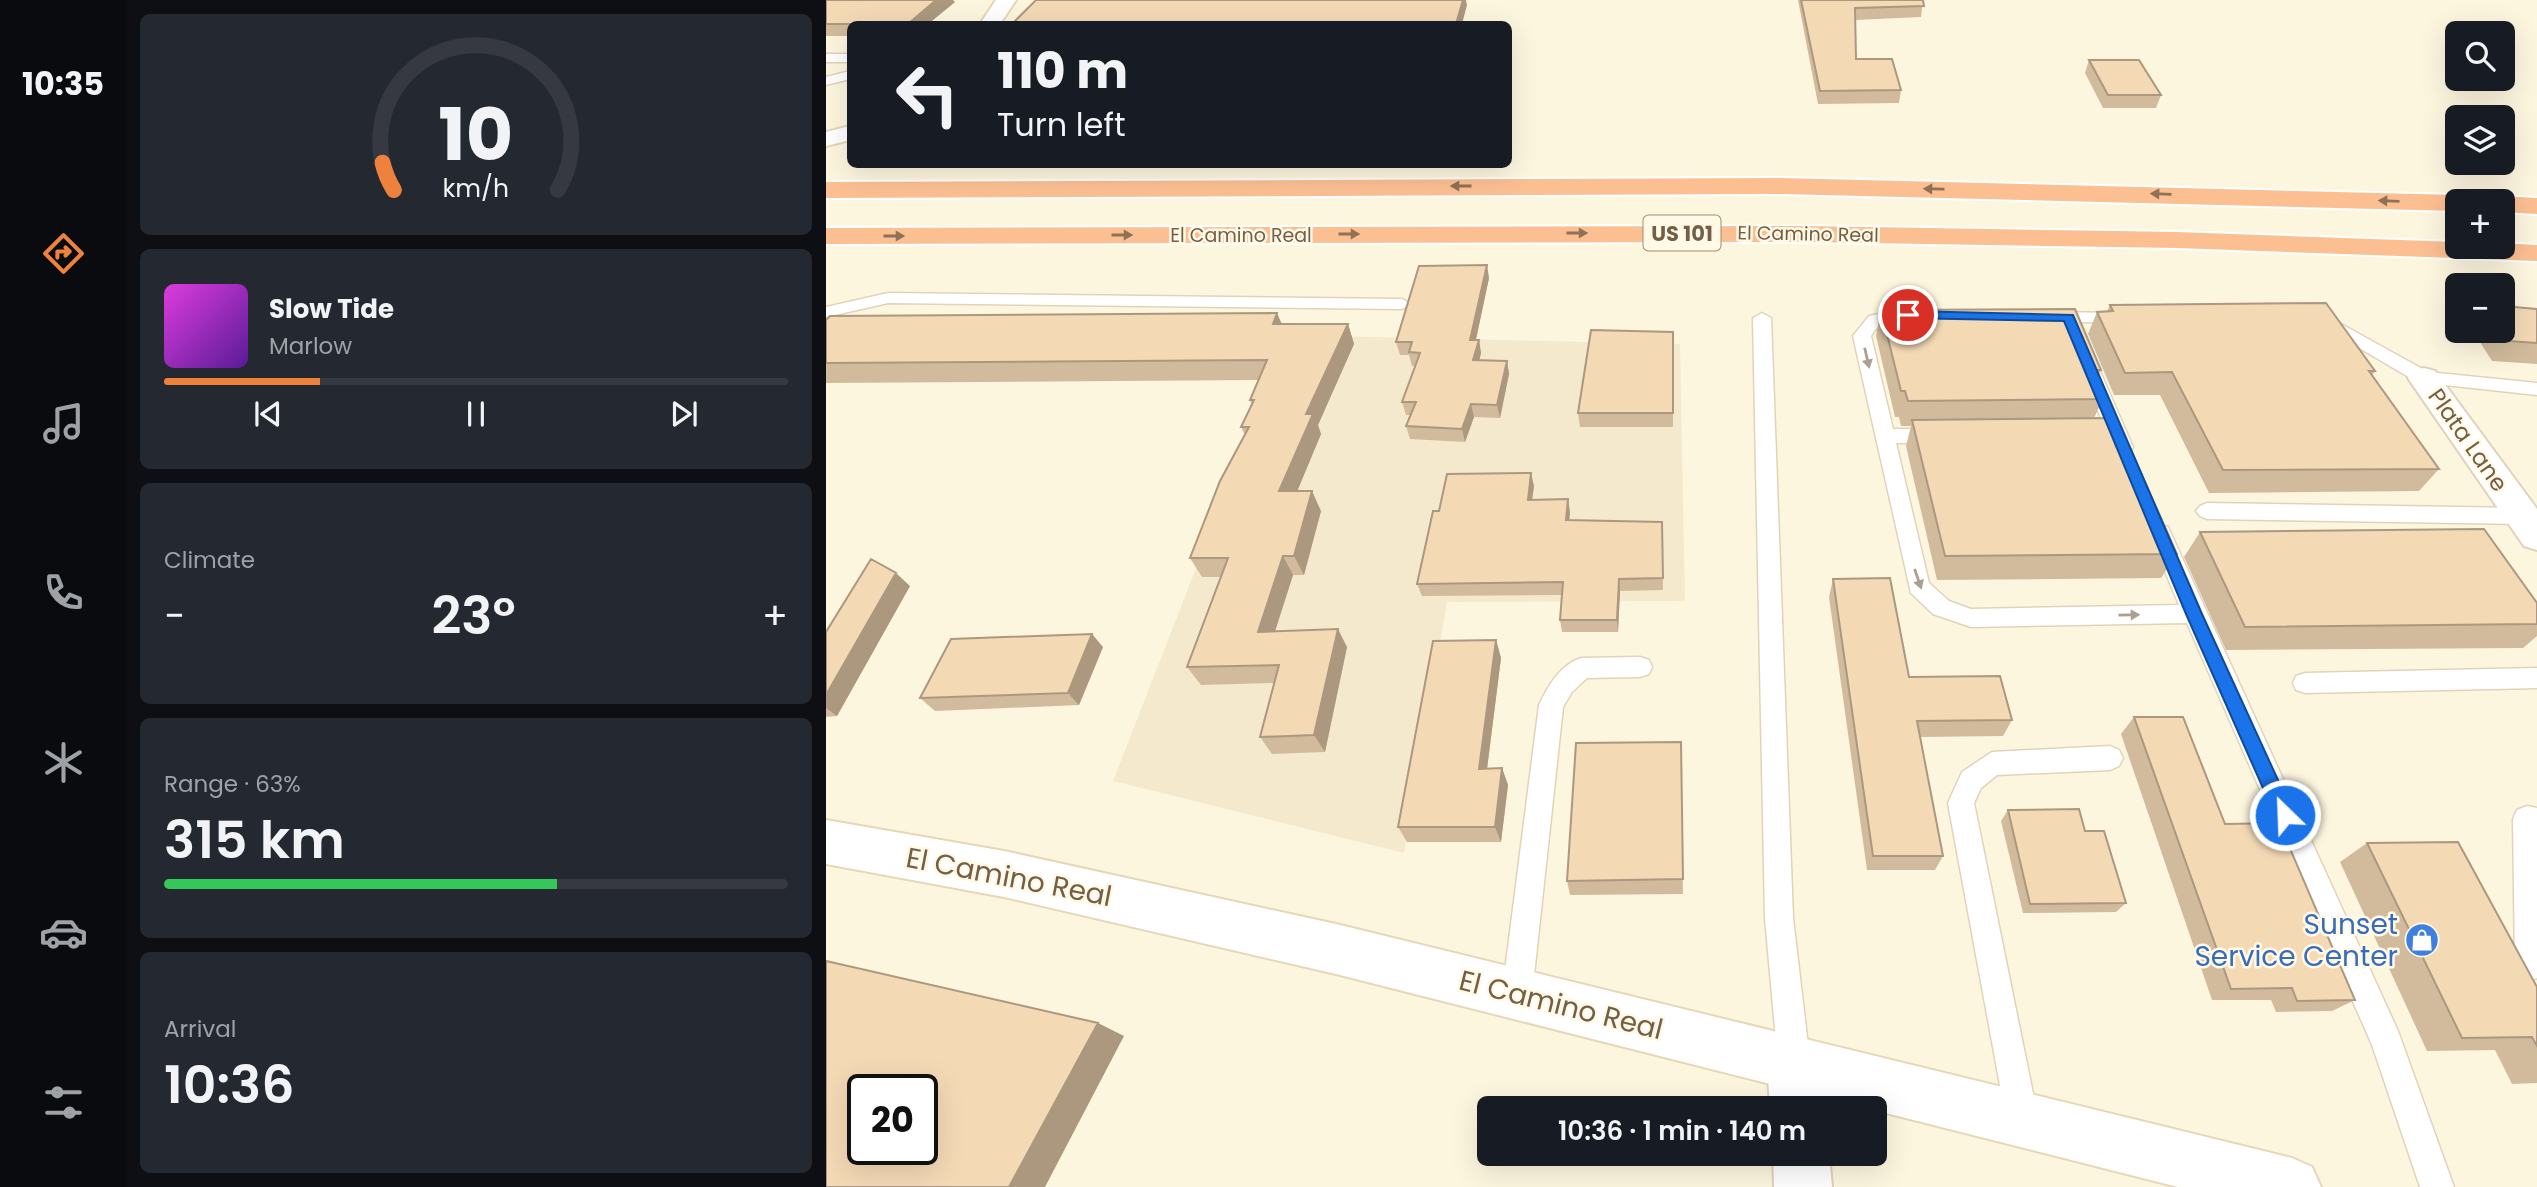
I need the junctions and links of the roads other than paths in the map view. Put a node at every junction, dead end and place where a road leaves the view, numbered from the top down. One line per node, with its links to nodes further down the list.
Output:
1 (1006, 0): 2 (main road)
2 (992, 21)
3 (826, 58): 4 (lane)
4 (847, 58)
5 (847, 76): 6 (lane)
6 (826, 81)
7 (847, 134): 8 (main road)
8 (826, 139)
9 (1486, 168): 10 (highway)
10 (1781, 186): 11 (highway, US 101, one-way to 11); 12 (highway, US 101, one-way to 10)
11 (826, 190)
12 (2445, 203)
13 (2515, 205): 14 (highway)
14 (2537, 206)
15 (826, 236): 16 (highway, El Camino Real / US 101, one-way to 16)
16 (2537, 253)
17 (1402, 304): 18 (lane)
18 (826, 312)
19 (1935, 316): 29 (lane, one-way to 29)
20 (2028, 317): 23 (lane)
21 (2306, 317): 25 (lane)
22 (1762, 318): 44 (lane)
23 (2069, 318): 24 (lane); 27 (lane)
24 (2138, 318)
25 (2424, 378): 26 (lane); 34 (main road, Plata Lane)
26 (2537, 388)
27 (2118, 434): 28 (lane); 31 (lane)
28 (2090, 435)
29 (1885, 436): 30 (lane); 35 (lane, one-way to 35)
30 (1953, 436)
31 (2129, 460)
32 (2150, 511): 35 (lane)
33 (2207, 511): 34 (lane)
34 (2529, 526)
35 (2194, 614): 49 (lane)
36 (1640, 667): 43 (lane)
37 (2537, 678): 38 (lane)
38 (2305, 683)
39 (2110, 758): 45 (lane)
40 (2537, 821): 42 (lane)
41 (826, 842): 43 (main road, El Camino Real)
42 (2530, 966)
43 (1517, 994): 44 (main road, El Camino Real)
44 (1796, 1085): 45 (main road, El Camino Real)
45 (2022, 1118): 48 (main road, El Camino Real)
46 (1802, 1166): 47 (main road)
47 (1803, 1187)
48 (2292, 1187)
49 (2437, 1187)

